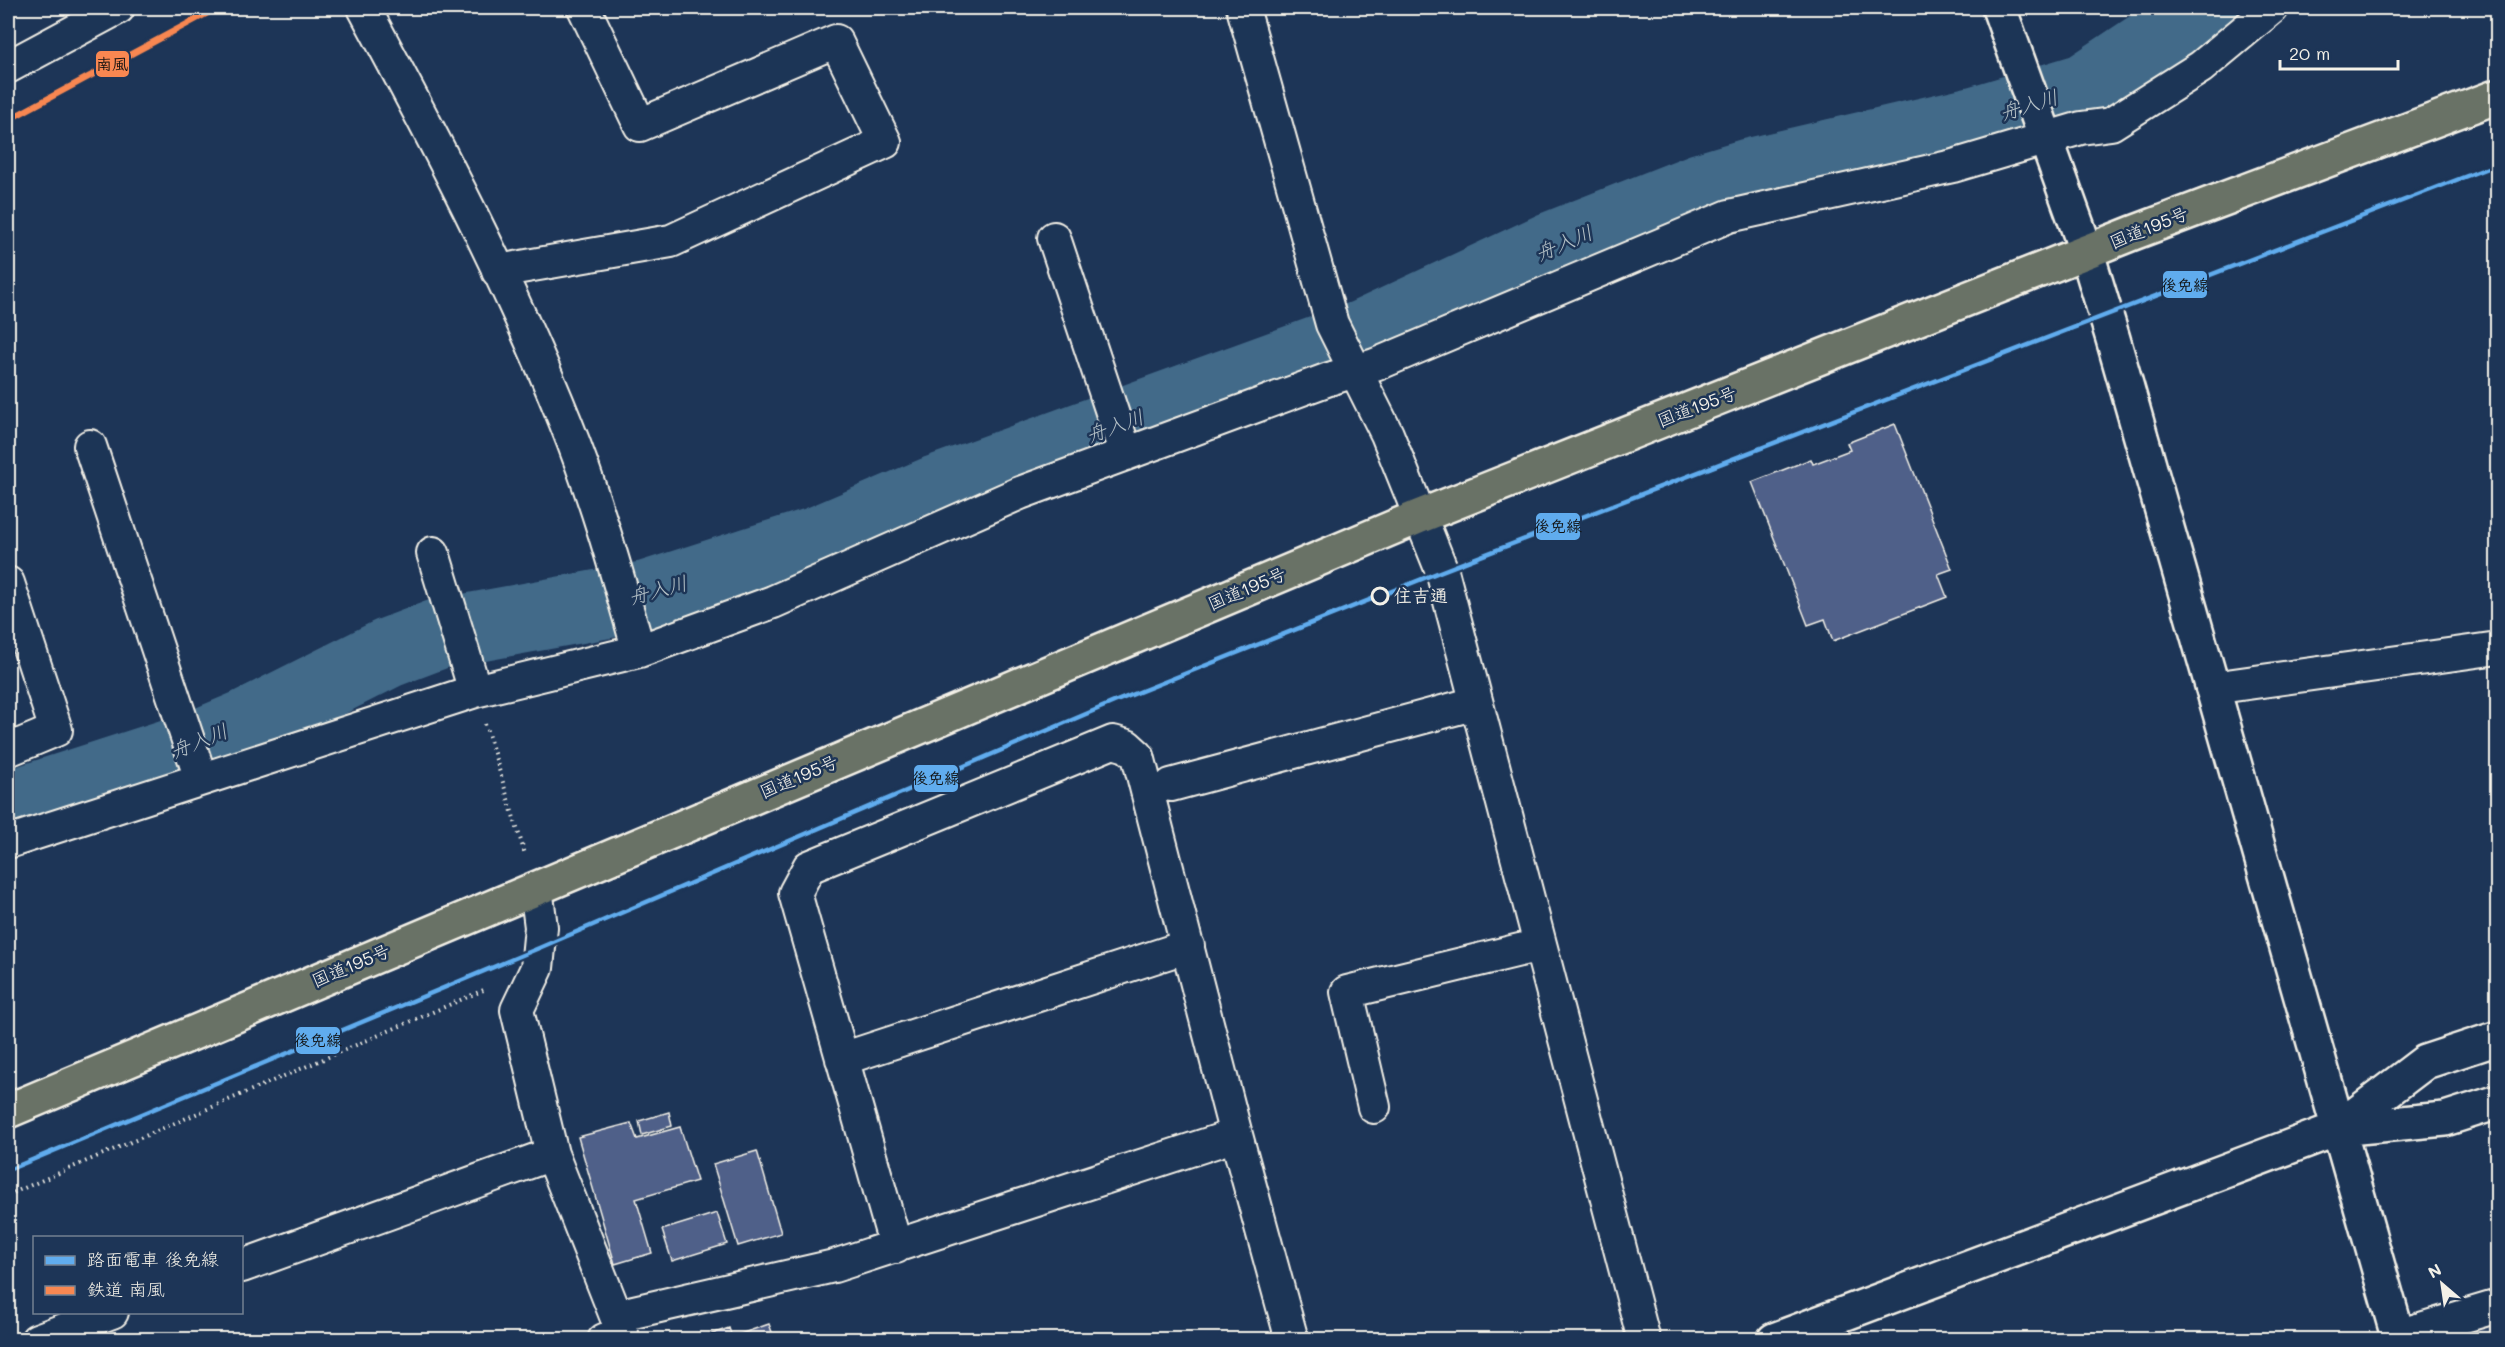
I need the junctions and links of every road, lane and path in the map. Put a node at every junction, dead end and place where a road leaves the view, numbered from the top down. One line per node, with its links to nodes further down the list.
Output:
1 (118, 8): 7 (street)
2 (364, 8): 12 (street)
3 (584, 8): 12 (street)
4 (1243, 8): 13 (street)
5 (1999, 8): 9 (street)
6 (2272, 8): 9 (street)
7 (8, 67)
8 (2498, 96): 11 (highway, 国道195号)
9 (2044, 132): 11 (street); 13 (street)
10 (1054, 238): 15 (street)
11 (2087, 254): 16 (highway, 国道195号); 21 (street)
12 (498, 271): 19 (street)
13 (1353, 365): 15 (street); 16 (street)
14 (90, 446): 25 (street)
15 (1126, 454): 19 (street)
16 (1418, 517): 23 (street); 28 (highway, 国道195号)
17 (433, 553): 22 (street)
18 (8, 584): 24 (street)
19 (637, 642): 22 (street)
20 (2498, 648): 21 (street)
21 (2212, 688): 37 (street)
22 (475, 692): 25 (street); 28 (path)
23 (1476, 703): 26 (street); 29 (street)
24 (8, 750)
25 (201, 779): 27 (street)
26 (1171, 785)
27 (8, 842)
28 (536, 888): 31 (street); 36 (highway, 国道195号)
29 (1540, 945): 35 (street); 49 (street)
30 (1188, 946): 33 (street); 33 (street); 38 (street)
31 (537, 968): 39 (street); 40 (path)
32 (2498, 1038): 37 (street)
33 (842, 1059): 41 (street)
34 (2498, 1102): 37 (street)
35 (1374, 1107)
36 (8, 1111)
37 (2337, 1129): 46 (street); 50 (street)
38 (1236, 1135): 41 (street); 48 (street)
39 (552, 1154): 42 (street); 45 (street)
40 (8, 1195)
41 (896, 1247): 45 (street)
42 (243, 1266)
43 (2498, 1306): 46 (street)
44 (107, 1314): 47 (street)
45 (617, 1332)
46 (2398, 1337)
47 (37, 1340)
48 (1292, 1340)
49 (1644, 1340)
50 (1774, 1340)

